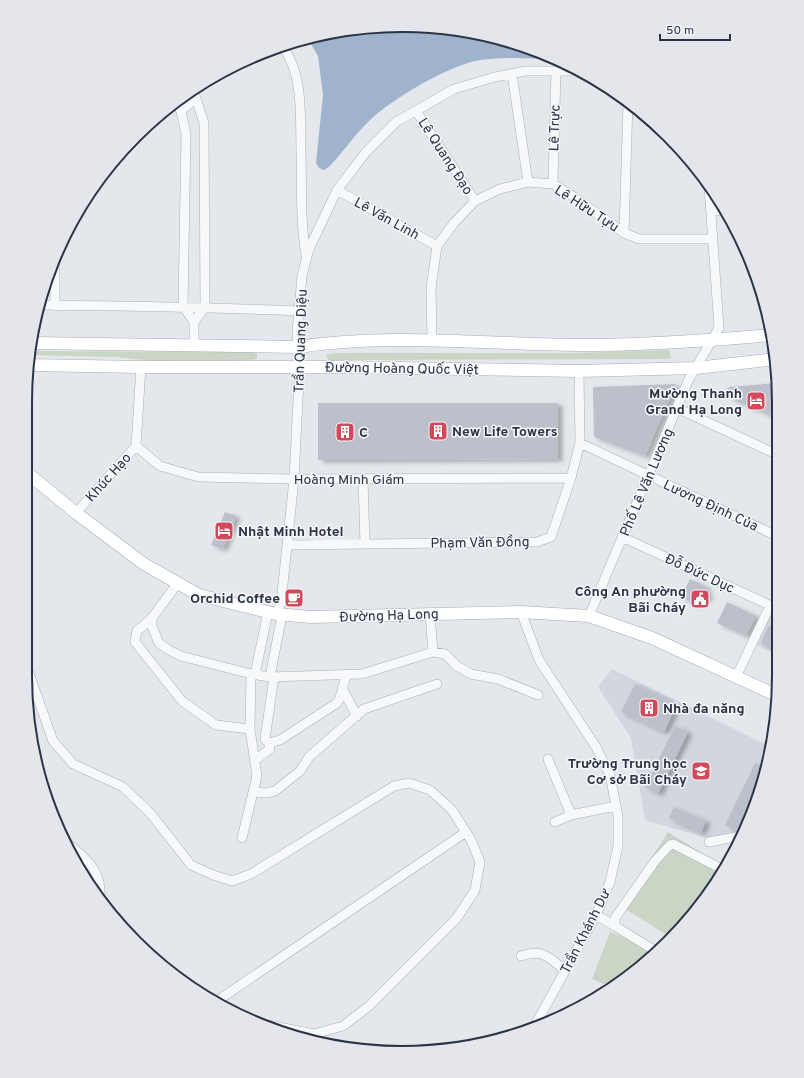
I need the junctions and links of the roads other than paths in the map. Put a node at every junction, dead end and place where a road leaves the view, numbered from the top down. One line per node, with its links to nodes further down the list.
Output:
1 (286, 51): 21 (street)
2 (556, 71): 3 (street, Trần Quang Diệu); 4 (street, Trần Quang Diệu); 12 (street, Lê Trực)
3 (568, 71)
4 (512, 74): 9 (street, Trần Quang Diệu); 11 (street)
5 (193, 96): 26 (street)
6 (191, 98): 10 (street)
7 (179, 107): 10 (street)
8 (628, 109): 18 (street)
9 (416, 110): 13 (street, Trần Quang Diệu); 15 (street, Lê Quang Đạo)
10 (181, 111): 25 (street)
11 (528, 182): 12 (street, Lê Hữu Tựu); 15 (street, Lê Hữu Tựu)
12 (553, 184): 18 (street, Lê Hữu Tựu)
13 (337, 190): 20 (street, Lê Văn Linh); 21 (street, Trần Quang Diệu)
14 (710, 196): 16 (street, Phố Lê Văn Lương)
15 (475, 201): 20 (street, Lê Hữu Tựu)
16 (711, 210): 17 (street); 19 (street, Phố Lê Văn Lương)
17 (718, 210)
18 (624, 233): 19 (street, Lê Hữu Tựu)
19 (712, 239): 31 (street, Phố Lê Văn Lương)
20 (437, 246): 30 (street, Lê Hữu Tựu)
21 (306, 258): 27 (street, Trần Quang Diệu)
22 (55, 274): 24 (street)
23 (45, 306): 24 (street)
24 (55, 306): 25 (street)
25 (183, 306): 26 (street); 28 (street)
26 (205, 307): 27 (street); 28 (street)
27 (298, 311): 34 (street, Trần Quang Diệu)
28 (194, 322): 33 (street)
29 (766, 336): 31 (main road, Đường Hoàng Quốc Việt)
30 (432, 341): 31 (main road, Đường Hoàng Quốc Việt); 34 (main road, Đường Hoàng Quốc Việt)
31 (712, 341): 39 (street, Phố Lê Văn Lương)
32 (37, 343): 33 (main road, Đường Hoàng Quốc Việt)
33 (194, 346): 34 (main road, Đường Hoàng Quốc Việt)
34 (298, 347): 38 (street, Trần Quang Diệu)
35 (769, 360): 39 (main road, Đường Hoàng Quốc Việt)
36 (34, 365): 37 (main road, Đường Hoàng Quốc Việt)
37 (141, 367): 38 (main road, Đường Hoàng Quốc Việt); 43 (street, Khúc Hạo)
38 (298, 367): 40 (main road, Đường Hoàng Quốc Việt); 48 (street, Trần Quang Diệu)
39 (696, 368): 40 (main road, Đường Hoàng Quốc Việt); 41 (street, Phố Lê Văn Lương)
40 (579, 371): 42 (street, Phạm Văn Đồng)
41 (677, 408): 44 (street); 45 (street, Phố Lê Văn Lương)
42 (580, 443): 45 (street, Lương Định Của); 47 (street, Phạm Văn Đồng)
43 (136, 446): 48 (street, Hoàng Minh Giám); 50 (street, Khúc Hạo)
44 (772, 452)
45 (649, 476): 51 (street, Lương Định Của); 52 (street, Phố Lê Văn Lương)
46 (32, 477): 50 (main road, Đường Hạ Long)
47 (571, 478): 49 (street, Hoàng Minh Giám); 53 (street, Phạm Văn Đồng)
48 (294, 479): 49 (street, Hoàng Minh Giám); 54 (street, Trần Quang Diệu)
49 (363, 479): 53 (street)
50 (76, 513): 55 (main road, Đường Hạ Long)
51 (772, 534)
52 (622, 537): 56 (street, Đỗ Đức Dục); 61 (street, Phố Lê Văn Lương)
53 (365, 544): 54 (street, Phạm Văn Đồng)
54 (287, 545): 59 (street, Trần Quang Diệu)
55 (177, 584): 59 (main road, Đường Hạ Long); 62 (street)
56 (772, 606)
57 (772, 611): 67 (street)
58 (522, 612): 60 (main road, Đường Hạ Long); 61 (main road, Đường Hạ Long); 80 (street, Trần Khánh Dư)
59 (275, 614): 60 (main road, Đường Hạ Long); 64 (street); 66 (street)
60 (430, 614): 63 (street)
61 (589, 616): 67 (main road, Đường Hạ Long)
62 (152, 618): 64 (street); 75 (street)
63 (433, 652): 65 (street); 72 (street)
64 (253, 674): 66 (street); 75 (street)
65 (346, 676): 66 (street); 70 (street)
66 (272, 677): 74 (street)
67 (736, 677): 71 (main road, Đường Hạ Long)
68 (32, 683): 83 (street)
69 (437, 684): 73 (street)
70 (342, 688): 73 (street); 76 (street)
71 (771, 693)
72 (538, 694)
73 (357, 716): 79 (street)
74 (268, 721): 75 (street); 76 (street)
75 (250, 725): 78 (street)
76 (269, 743): 78 (street)
77 (548, 759): 81 (street)
78 (255, 760): 79 (street)
79 (255, 792): 85 (street)
80 (616, 806): 81 (street); 90 (street, Trần Khánh Dư)
81 (571, 816): 82 (street)
82 (555, 822)
83 (466, 832): 95 (street); 97 (street)
84 (735, 837): 86 (street)
85 (242, 838)
86 (709, 842)
87 (77, 851): 89 (street)
88 (718, 867): 91 (street)
89 (100, 891)
90 (596, 915): 91 (street); 94 (street, Trần Khánh Dư)
91 (615, 926): 92 (street)
92 (652, 949)
93 (521, 956): 94 (street)
94 (565, 970): 96 (street, Trần Khánh Dư)
95 (221, 998)
96 (538, 1020)
97 (301, 1031)

